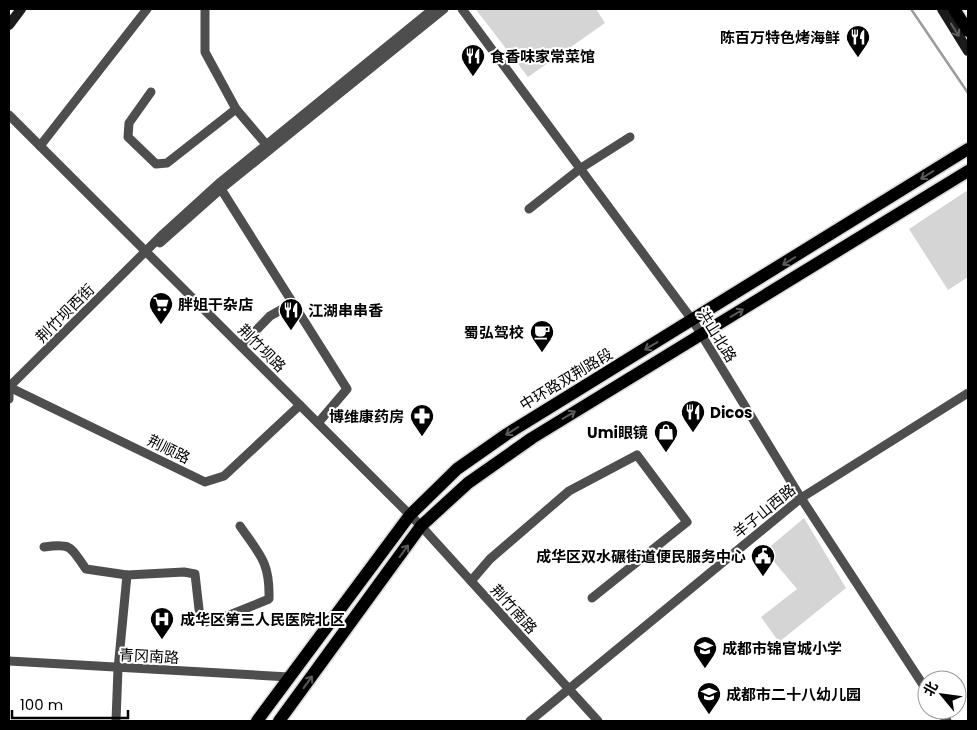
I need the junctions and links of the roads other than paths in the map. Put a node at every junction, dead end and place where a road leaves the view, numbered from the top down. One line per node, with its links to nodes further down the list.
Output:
1 (21, 9): 9 (street)
2 (147, 9): 16 (street)
3 (205, 9): 13 (street)
4 (432, 9): 17 (street)
5 (444, 9): 17 (street)
6 (462, 9): 19 (street, 洪山北路)
7 (942, 9): 11 (street, one-way to 11)
8 (954, 9): 10 (main road)
9 (9, 25)
10 (968, 31)
11 (968, 51)
12 (151, 92): 13 (street)
13 (236, 109): 17 (street)
14 (9, 115): 16 (street, 荆竹坝路)
15 (630, 137): 19 (street)
16 (40, 146): 23 (street, 荆竹坝路)
17 (268, 147): 21 (street); 23 (street)
18 (968, 149): 25 (main road, 中环路双荆路段, one-way to 25)
19 (582, 168): 22 (street); 25 (street, 洪山北路)
20 (968, 171): 26 (main road, one-way to 20)
21 (221, 189): 23 (street); 24 (street)
22 (528, 209)
23 (148, 251): 27 (street, 荆竹坝路); 28 (street, 荆竹坝西街)
24 (292, 303): 27 (street); 32 (street)
25 (693, 321): 26 (street, 洪山北路); 34 (main road, 中环路双荆路段, one-way to 34)
26 (702, 334): 33 (street, 洪山北路); 36 (main road, one-way to 26)
27 (241, 346): 31 (street, 荆竹坝路)
28 (9, 387): 30 (street); 31 (street, 荆顺路)
29 (968, 393): 33 (street, 羊子山西路)
30 (9, 399)
31 (300, 405): 32 (street, 荆竹坝路)
32 (318, 423): 34 (street, 荆竹坝路)
33 (801, 498): 43 (street, 洪山北路); 45 (street, 羊子山西路)
34 (410, 515): 36 (street, 荆竹南路); 44 (main road, 中环路双荆路段)
35 (240, 526): 38 (street)
36 (422, 526): 39 (street, 荆竹南路); 48 (main road, one-way to 36)
37 (44, 547): 38 (street)
38 (127, 575): 42 (street)
39 (471, 581): 40 (street); 45 (street, 荆竹南路)
40 (592, 598)
41 (9, 661): 42 (street, 青冈南路)
42 (118, 668): 44 (street, 青冈南路); 46 (street)
43 (917, 676)
44 (289, 677): 47 (main road, 中环路双荆路段)
45 (568, 690): 49 (street, 羊子山西路); 50 (street, 荆竹南路)
46 (116, 721)
47 (257, 721)
48 (279, 721)
49 (530, 721)
50 (598, 721)

